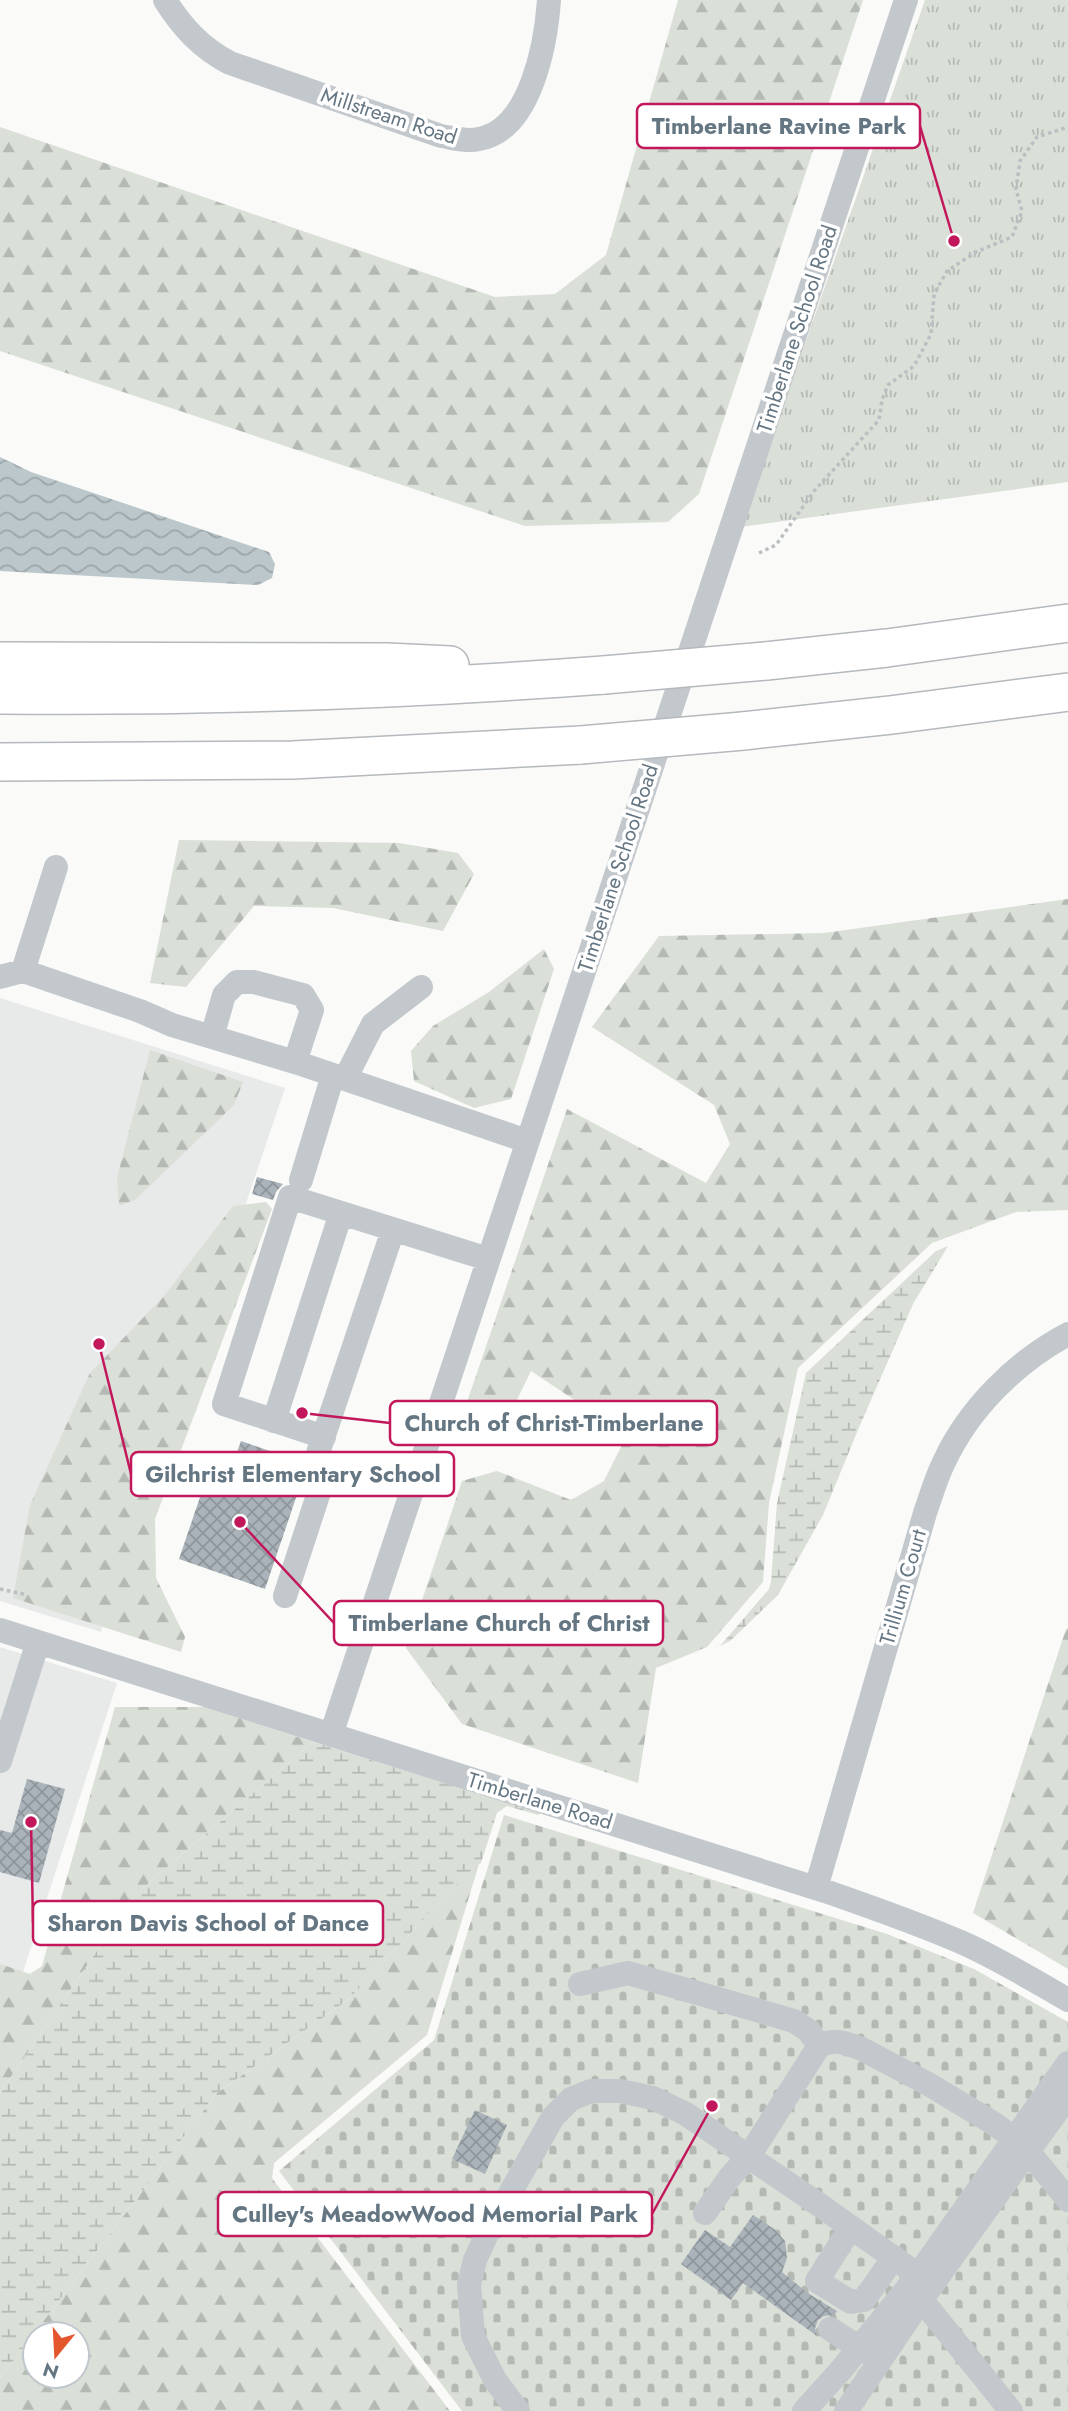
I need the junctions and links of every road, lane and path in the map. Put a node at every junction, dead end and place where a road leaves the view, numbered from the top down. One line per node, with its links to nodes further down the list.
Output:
1 (165, 0): 2 (street, Millstream Road)
2 (549, 0)
3 (906, 0): 20 (street, Timberlane School Road)
4 (1068, 127): 5 (path)
5 (758, 553)
6 (1068, 624): 8 (highway, bridge)
7 (0, 661): 8 (highway)
8 (604, 675): 10 (highway)
9 (1068, 692): 11 (highway, bridge)
10 (0, 695)
11 (438, 754): 12 (highway); 13 (highway)
12 (0, 762)
13 (0, 786)
14 (56, 867): 15 (street)
15 (11, 974): 17 (street)
16 (421, 987): 19 (street)
17 (212, 1037): 18 (street); 18 (street)
18 (295, 1062): 19 (street)
19 (339, 1077): 20 (street); 21 (street)
20 (527, 1141): 24 (street, Timberlane School Road)
21 (301, 1180)
22 (341, 1213): 23 (street); 26 (street); 26 (street)
23 (393, 1230): 24 (street); 27 (street)
24 (488, 1259): 33 (street, Timberlane School Road)
25 (1068, 1334): 35 (street, Trillium Court)
26 (274, 1421): 27 (street)
27 (324, 1437): 30 (street)
28 (0, 1589): 29 (path)
29 (27, 1595)
30 (285, 1596)
31 (0, 1630): 32 (street, Timberlane Road)
32 (38, 1642): 33 (street, Timberlane Road); 34 (street)
33 (331, 1735): 35 (street, Timberlane Road)
34 (0, 1761)
35 (816, 1888): 37 (street, Timberlane Road)
36 (580, 1984): 38 (street)
37 (1068, 2000)
38 (819, 2046): 41 (street); 42 (street)
39 (1068, 2063): 41 (street)
40 (1068, 2096): 41 (street)
41 (1021, 2145): 43 (street); 47 (street)
42 (749, 2156): 44 (street); 45 (street); 51 (street)
43 (1068, 2200)
44 (705, 2213)
45 (851, 2227): 46 (street); 46 (street)
46 (894, 2258): 47 (street)
47 (917, 2286): 49 (street); 50 (street); 54 (street)
48 (830, 2329): 49 (street)
49 (859, 2348): 50 (street); 52 (street)
50 (880, 2362): 53 (street)
51 (518, 2411)
52 (804, 2411)
53 (846, 2411)
54 (1011, 2411)

